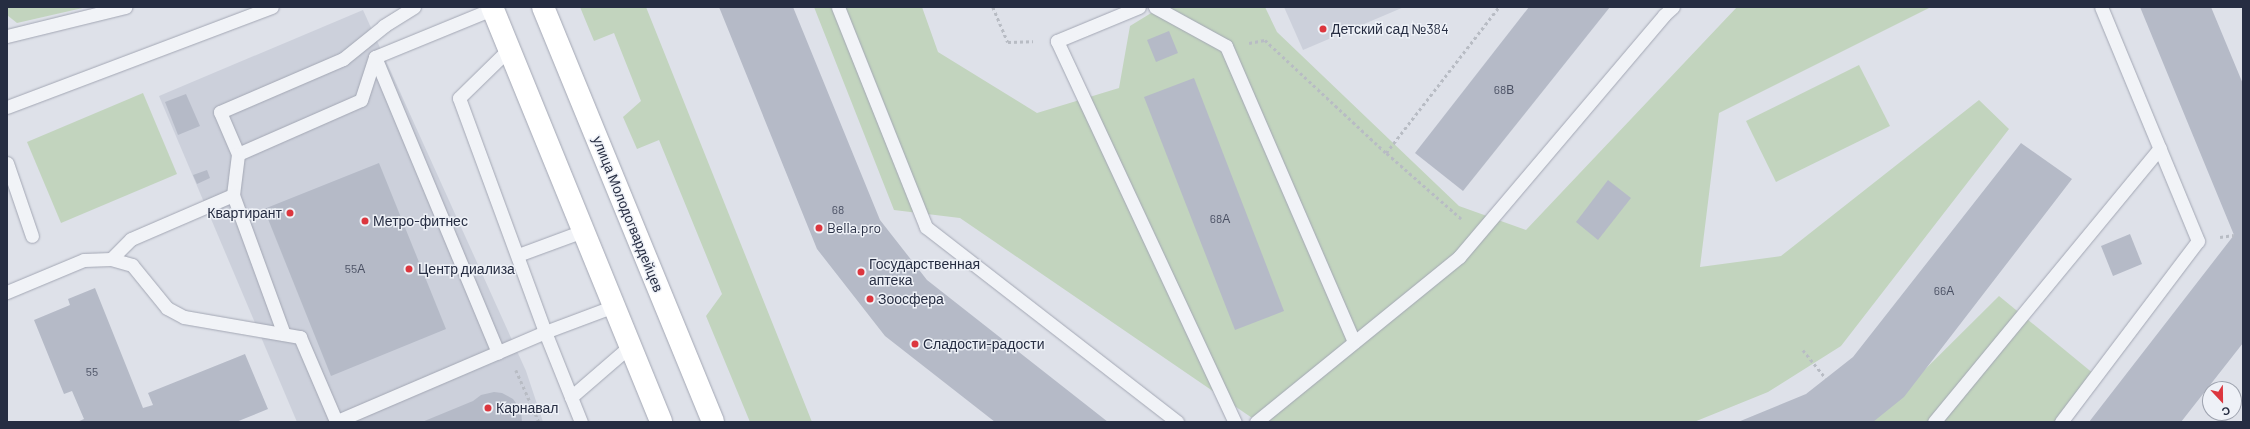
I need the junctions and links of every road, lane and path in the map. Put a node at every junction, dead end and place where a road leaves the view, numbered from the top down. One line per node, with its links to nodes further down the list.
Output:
1 (272, 7): 18 (lane)
2 (414, 7): 21 (lane)
3 (543, 7): 42 (main road, улица Молодогвардейцев)
4 (838, 7): 43 (lane)
5 (994, 7): 14 (path)
6 (1139, 7): 14 (lane)
7 (1155, 7): 15 (lane)
8 (1499, 7): 20 (path)
9 (1672, 7): 25 (lane)
10 (2101, 7): 19 (lane)
11 (118, 8): 13 (lane)
12 (492, 8): 16 (main road); 17 (lane)
13 (7, 36)
14 (1057, 41): 44 (lane)
15 (1226, 46): 20 (path); 33 (lane)
16 (509, 49): 24 (main road); 27 (lane)
17 (375, 57): 21 (lane); 36 (lane)
18 (7, 107)
19 (2160, 148): 46 (lane); 47 (lane)
20 (1386, 153): 25 (path)
21 (238, 154): 23 (lane)
22 (7, 163): 26 (lane)
23 (233, 195): 28 (lane); 32 (lane)
24 (583, 231): 27 (lane); 30 (main road)
25 (1478, 234): 33 (lane)
26 (32, 236)
27 (518, 256): 31 (lane)
28 (111, 259): 29 (lane); 32 (lane)
29 (7, 292)
30 (614, 306): 31 (lane); 34 (main road)
31 (545, 332): 36 (lane); 38 (lane)
32 (284, 334): 39 (lane)
33 (1354, 342): 45 (lane)
34 (630, 346): 38 (lane); 41 (main road)
35 (1803, 350): 37 (path)
36 (498, 352): 39 (lane)
37 (1826, 378)
38 (571, 397): 40 (lane)
39 (335, 421)
40 (581, 422)
41 (661, 422)
42 (713, 422)
43 (1177, 422)
44 (1235, 422)
45 (1256, 422)
46 (1934, 422)
47 (2061, 422)

